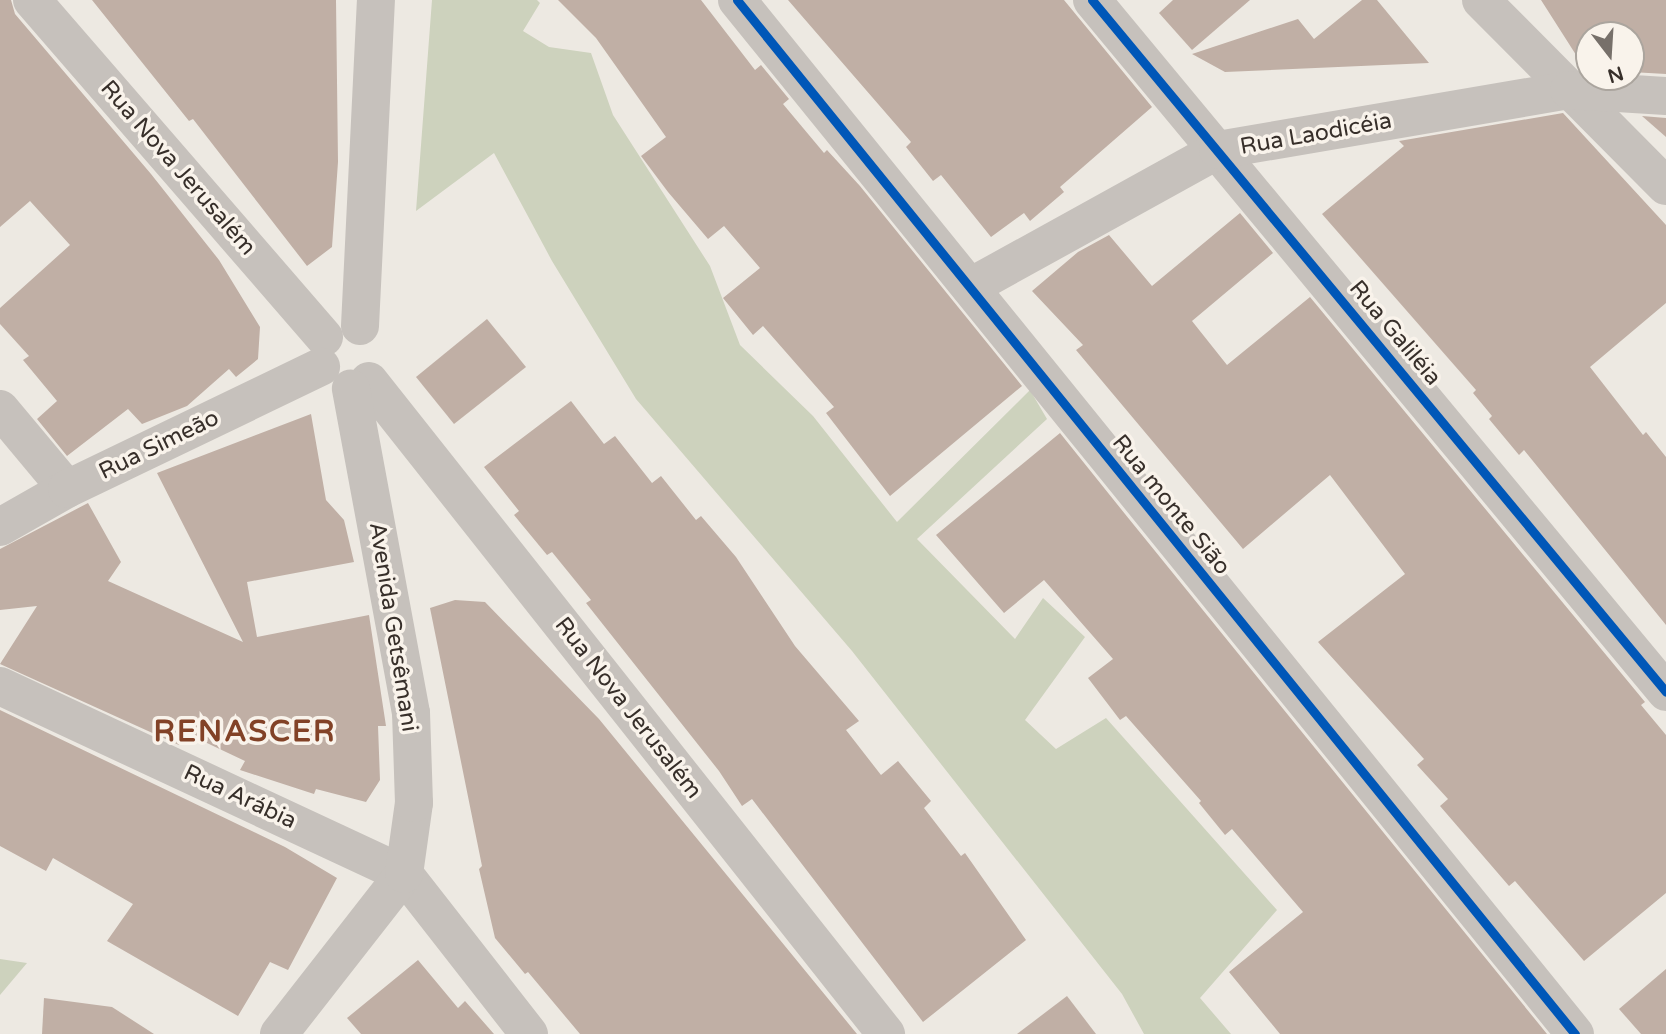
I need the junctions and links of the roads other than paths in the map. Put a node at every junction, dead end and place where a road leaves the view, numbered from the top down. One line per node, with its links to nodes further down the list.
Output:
1 (32, 0): 12 (street, Rua Nova Jerusalém)
2 (376, 0): 11 (street)
3 (737, 0): 10 (street, Rua monte Sião)
4 (1093, 0): 8 (street, Rua Galiléia)
5 (1481, 0): 6 (street)
6 (1569, 90): 7 (street, Rua Laodicéia); 8 (street, Rua Laodicéia); 9 (street)
7 (1666, 96)
8 (1218, 150): 10 (street, Rua Laodicéia); 17 (street, Rua Galiléia)
9 (1666, 186)
10 (970, 287): 22 (street, Rua monte Sião)
11 (360, 326): 12 (street, Rua Simeão); 12 (street)
12 (341, 368): 14 (street, Rua Simeão); 18 (street, Avenida Getsêmani); 21 (street, Rua Nova Jerusalém)
13 (0, 409): 14 (street)
14 (67, 489): 15 (street, Rua Simeão)
15 (0, 527)
16 (0, 686): 18 (street, Rua Arábia)
17 (1666, 692)
18 (404, 874): 19 (street, Avenida Getsêmani); 20 (street)
19 (279, 1034)
20 (529, 1034)
21 (886, 1034)
22 (1575, 1034)

